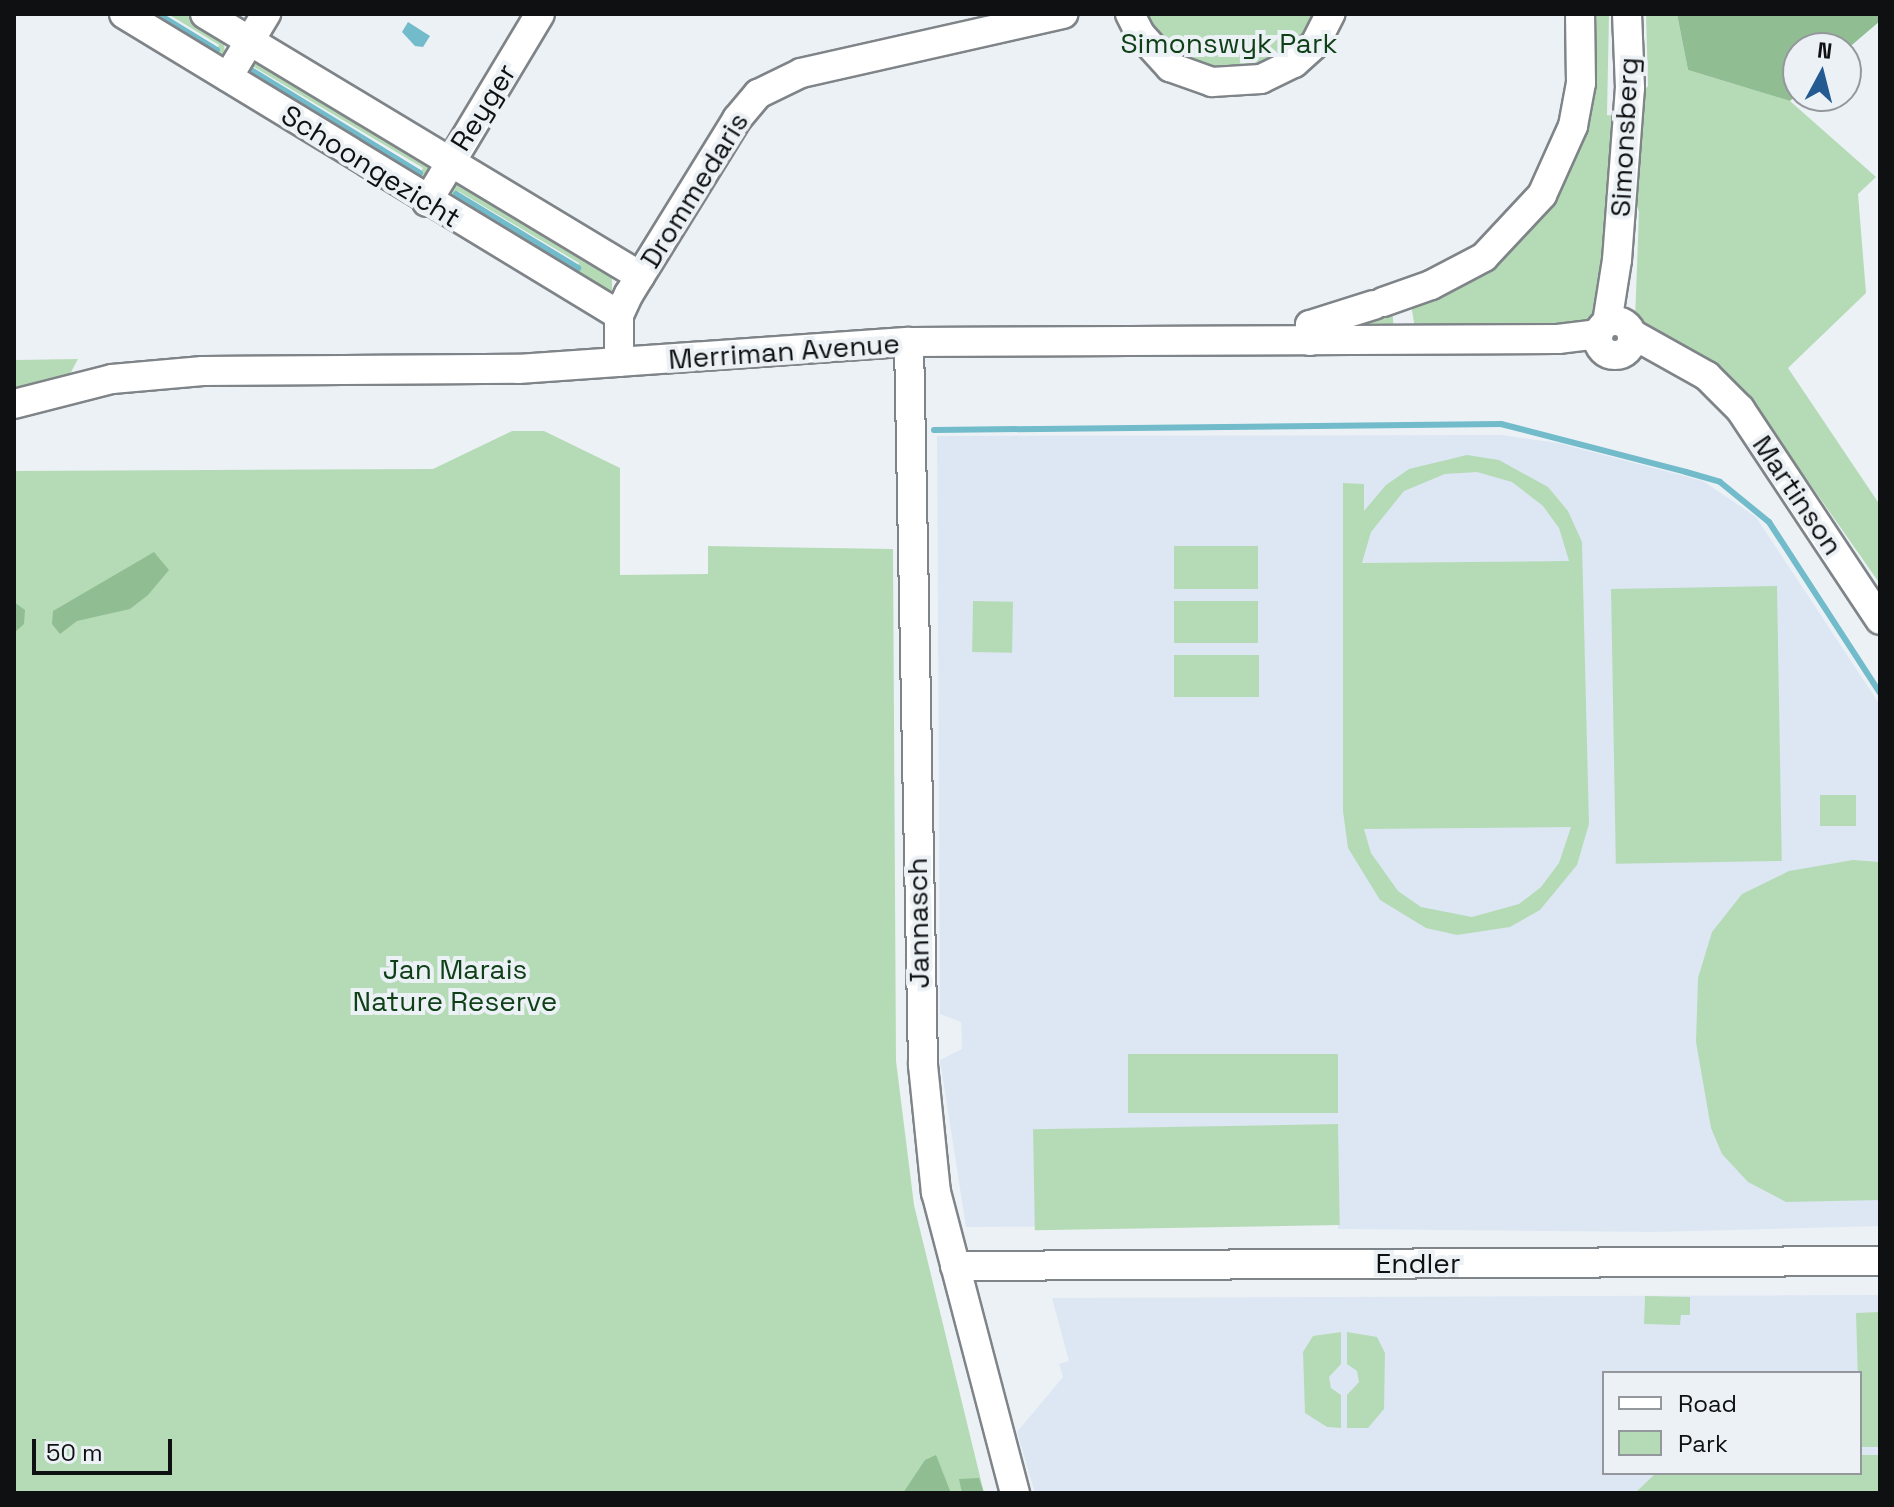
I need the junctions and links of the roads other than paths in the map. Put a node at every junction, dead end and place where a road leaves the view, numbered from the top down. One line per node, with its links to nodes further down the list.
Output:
1 (124, 14): 11 (street, Schoongezicht)
2 (205, 14): 10 (street, Schoongezicht)
3 (266, 14): 10 (street)
4 (540, 14): 12 (street, Reyger)
5 (1063, 14): 14 (street, Drommedaris)
6 (1130, 14): 7 (street)
7 (1330, 14)
8 (1580, 14): 15 (street, Simonsberg)
9 (1627, 14): 17 (street, Simonsberg)
10 (249, 41): 11 (street); 12 (street, Schoongezicht)
11 (228, 77): 13 (street, Schoongezicht)
12 (449, 163): 13 (street, Reyger); 14 (street, Schoongezicht)
13 (427, 202): 16 (street, Schoongezicht)
14 (640, 276): 16 (street, Drommedaris)
15 (1385, 302): 18 (street); 19 (street, Simonsberg)
16 (619, 315): 21 (street, Drommedaris)
17 (1615, 336): 18 (street, Merriman Avenue); 23 (street, Martinson)
18 (1402, 340): 19 (street, Merriman Avenue)
19 (1310, 341): 20 (street, Merriman Avenue)
20 (909, 342): 21 (street, Merriman Avenue); 25 (street, Jannasch)
21 (619, 362): 22 (street, Merriman Avenue)
22 (14, 404)
23 (1880, 620)
24 (1880, 1261): 25 (street, Endler)
25 (955, 1266): 26 (street, Jannasch)
26 (1015, 1493)

